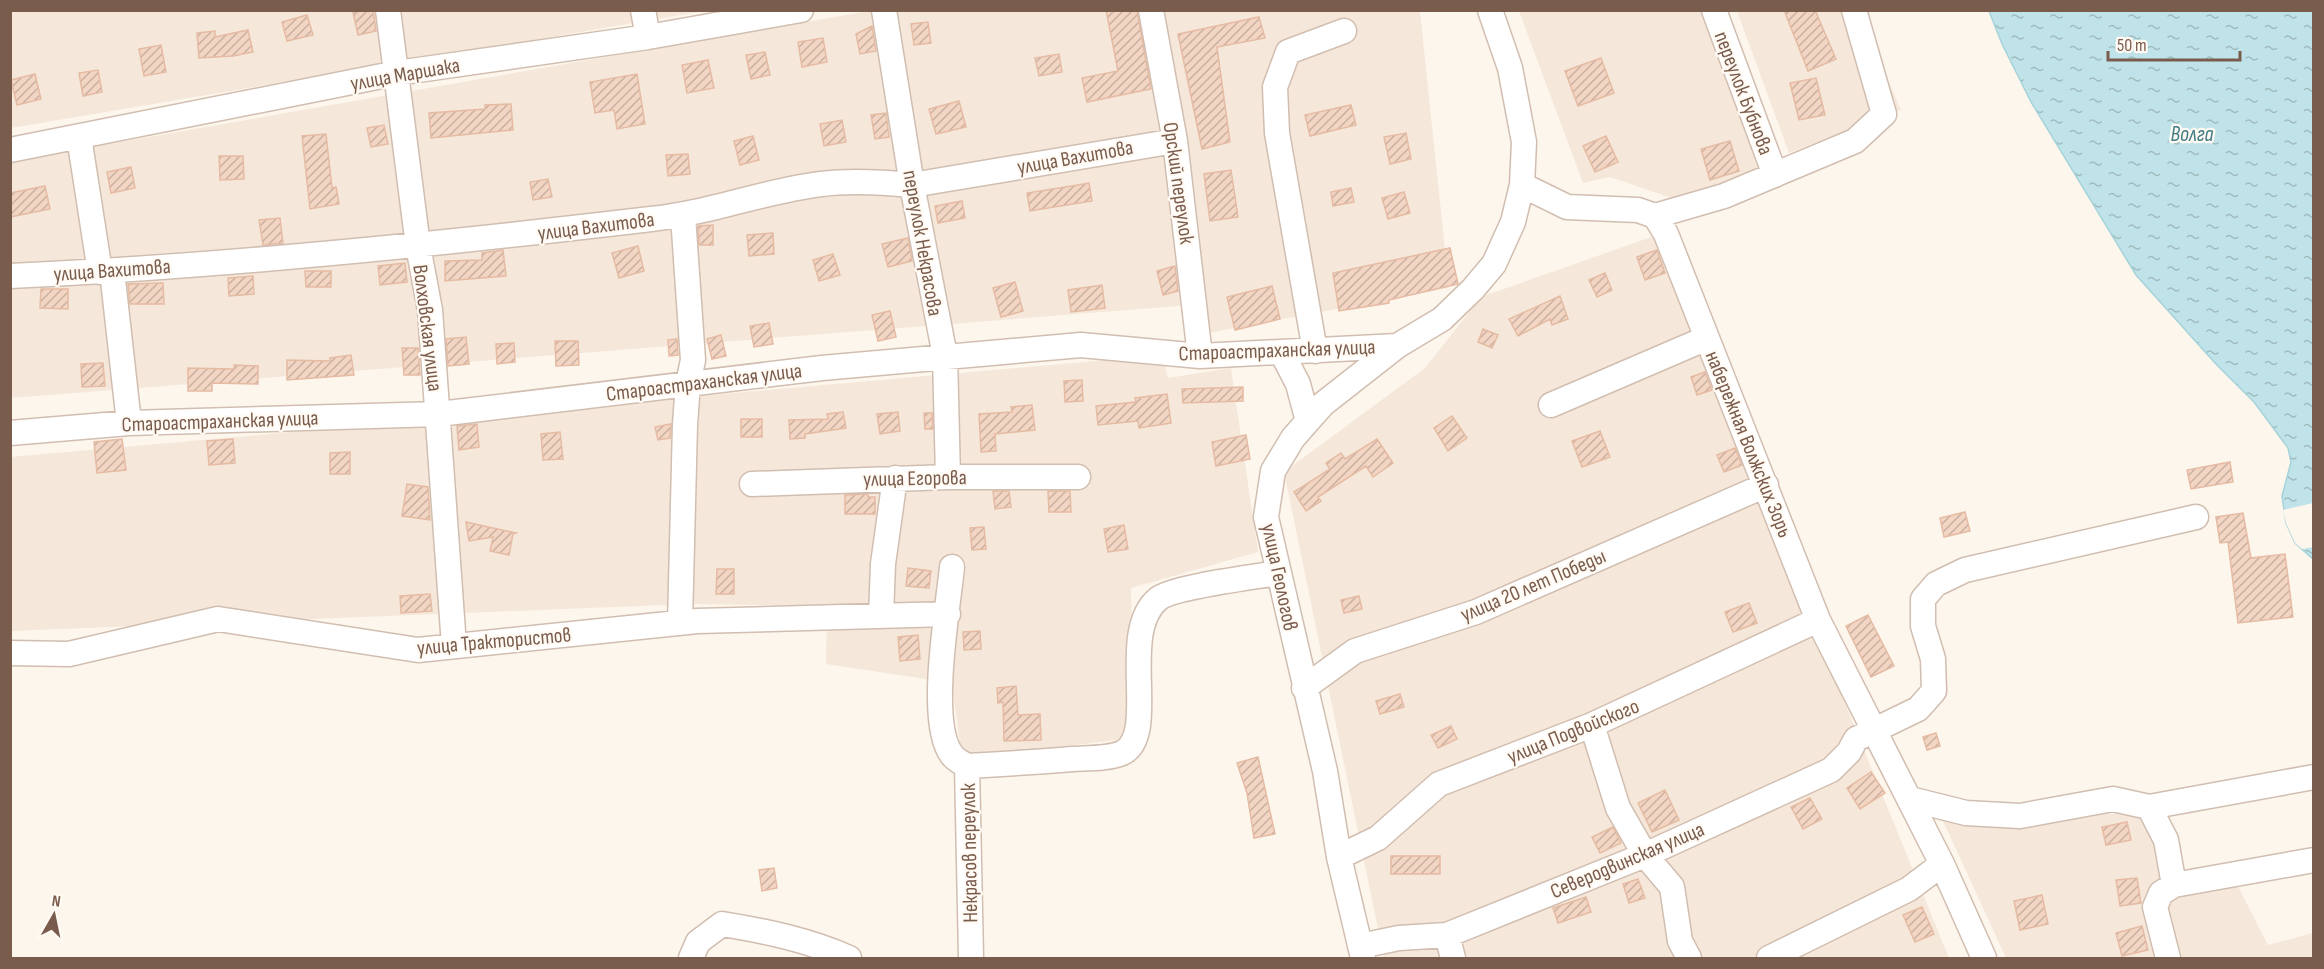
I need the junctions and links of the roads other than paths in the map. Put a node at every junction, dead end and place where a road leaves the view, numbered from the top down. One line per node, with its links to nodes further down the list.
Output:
1 (388, 10): 11 (street, Волховская улица)
2 (642, 10): 10 (street)
3 (801, 10): 10 (street, улица Маршака)
4 (884, 10): 16 (street, переулок Некрасова)
5 (1151, 10): 13 (street, Орский переулок)
6 (1490, 10): 17 (street)
7 (1713, 10): 15 (street, переулок Бубнова)
8 (1854, 10): 15 (street)
9 (1344, 31): 25 (street)
10 (648, 37): 11 (street, улица Маршака)
11 (397, 73): 12 (street, улица Маршака); 20 (street, Волховская улица)
12 (79, 137): 14 (street, улица Маршака); 21 (street)
13 (1175, 141): 16 (street, улица Вахитова); 28 (street, Орский переулок)
14 (10, 150)
15 (1775, 175): 19 (street)
16 (912, 185): 18 (street, улица Вахитова); 27 (street, переулок Некрасова)
17 (1522, 185): 19 (street); 24 (street, улица Геологов)
18 (683, 216): 20 (street, улица Вахитова); 29 (street)
19 (1655, 216): 23 (street, набережная Волжских Зорь)
20 (418, 246): 21 (street, улица Вахитова); 31 (street, Волховская улица)
21 (106, 272): 22 (street, улица Вахитова); 33 (street)
22 (10, 276)
23 (1707, 338): 30 (street); 39 (street, набережная Волжских Зорь)
24 (1397, 346): 25 (street, Староастраханская улица); 32 (street, улица Геологов)
25 (1315, 351): 26 (street, Староастраханская улица)
26 (1282, 352): 28 (street, Староастраханская улица); 32 (street)
27 (945, 356): 28 (street, Староастраханская улица); 29 (street, Староастраханская улица); 35 (street, переулок Некрасова)
28 (1200, 356)
29 (688, 384): 31 (street, Староастраханская улица); 46 (street)
30 (1551, 405)
31 (439, 414): 33 (street, Староастраханская улица); 47 (street, Волховская улица)
32 (1308, 421): 42 (street, улица Геологов)
33 (129, 423): 34 (street, Староастраханская улица)
34 (10, 433)
35 (948, 477): 36 (street, улица Егорова); 37 (street, улица Егорова)
36 (1078, 477)
37 (895, 478): 38 (street, улица Егорова); 44 (street)
38 (752, 484)
39 (1766, 485): 45 (street, набережная Волжских Зорь); 49 (street, улица 20 лет Победы)
40 (2196, 517): 51 (street, Северодвинская улица)
41 (952, 567): 43 (street, Некрасов переулок)
42 (1278, 573): 49 (street, улица Геологов); 52 (street)
43 (948, 614): 44 (street, улица Трактористов); 52 (street, Некрасов переулок)
44 (881, 616): 46 (street, улица Трактористов)
45 (1818, 620): 50 (street, улица Подвойского); 51 (street, набережная Волжских Зорь)
46 (680, 623): 47 (street, улица Трактористов)
47 (454, 646): 48 (street, улица Трактористов)
48 (10, 653)
49 (1304, 688): 57 (street, улица Геологов)
50 (1592, 725): 56 (street); 57 (street, улица Подвойского)
51 (1874, 729): 54 (street, набережная Волжских Зорь); 56 (street, Северодвинская улица)
52 (967, 766): 65 (street, Некрасов переулок)
53 (2313, 777): 55 (street)
54 (1910, 799): 55 (street); 59 (street, набережная Волжских Зорь)
55 (2149, 807): 60 (street)
56 (1645, 855): 61 (street, Северодвинская улица); 67 (street)
57 (1339, 857): 62 (street, улица Геологов)
58 (2313, 860): 60 (street)
59 (1942, 864): 68 (street); 69 (street, набережная Волжских Зорь)
60 (2174, 885): 70 (street)
61 (1447, 935): 62 (street, Северодвинская улица); 66 (street)
62 (1362, 952)
63 (691, 958): 64 (street)
64 (849, 958)
65 (971, 958)
66 (1453, 958)
67 (1689, 958)
68 (1769, 958)
69 (1984, 958)
70 (2168, 958)

